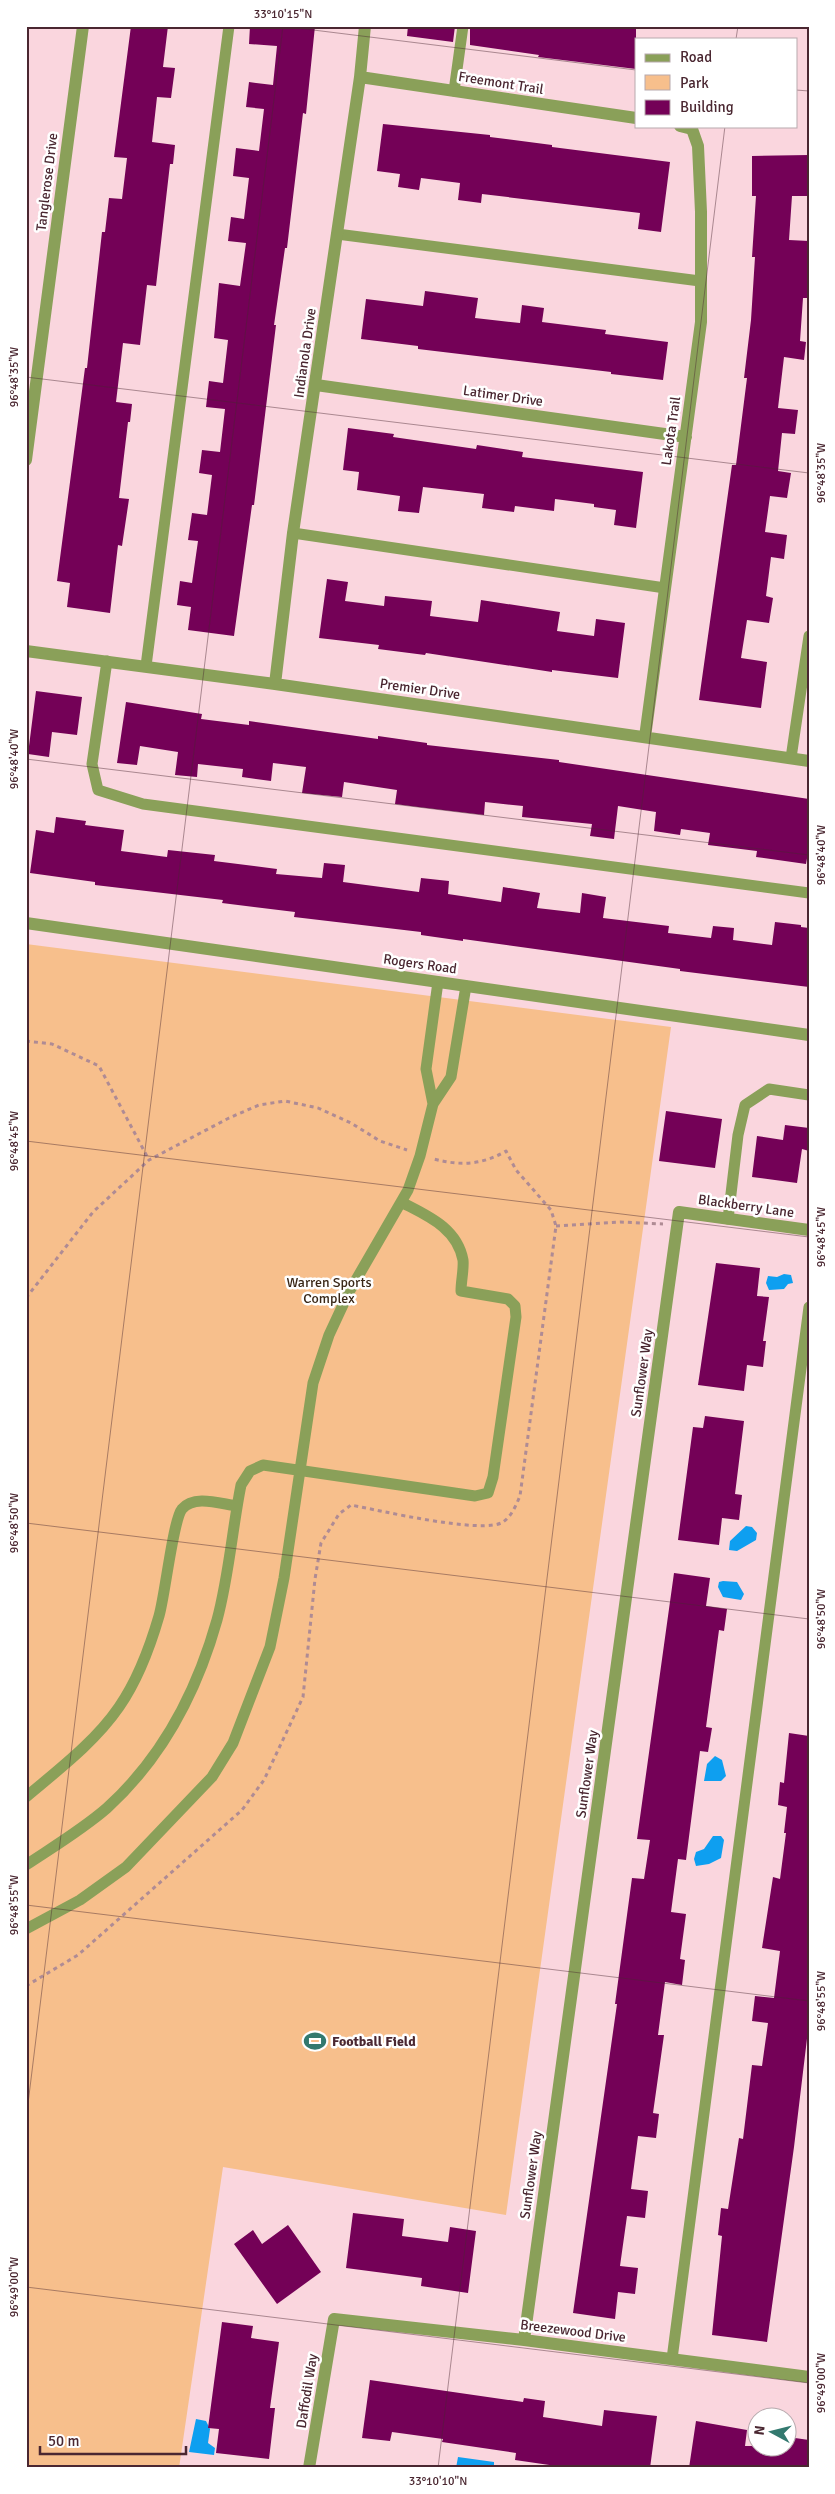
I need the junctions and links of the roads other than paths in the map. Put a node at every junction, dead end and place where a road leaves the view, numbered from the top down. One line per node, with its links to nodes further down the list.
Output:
1 (83, 26): 13 (street, Tanglerose Drive)
2 (229, 26): 19 (lane)
3 (366, 26): 5 (street, Indianola Drive)
4 (464, 26): 6 (lane)
5 (360, 77): 6 (street, Freemont Trail); 9 (street, Indianola Drive)
6 (454, 91): 7 (street, Freemont Trail)
7 (635, 118)
8 (686, 128): 10 (street, Lakota Trail)
9 (337, 234): 10 (lane); 11 (street, Indianola Drive)
10 (700, 281): 12 (street, Lakota Trail)
11 (316, 385): 12 (street, Latimer Drive); 14 (street, Indianola Drive)
12 (686, 437): 15 (street, Lakota Trail)
13 (26, 460)
14 (294, 533): 15 (lane); 20 (street, Indianola Drive)
15 (665, 588): 21 (street, Lakota Trail)
16 (809, 636): 22 (lane)
17 (26, 651): 18 (street, Premier Drive)
18 (107, 661): 19 (street, Premier Drive); 24 (lane)
19 (146, 666): 20 (street, Premier Drive)
20 (275, 684): 21 (street, Premier Drive)
21 (645, 737): 22 (street, Premier Drive)
22 (791, 758): 23 (street, Premier Drive)
23 (809, 761)
24 (809, 893)
25 (26, 923): 26 (street, Rogers Road)
26 (438, 982): 27 (street, Rogers Road); 30 (lane)
27 (466, 986): 28 (street, Rogers Road); 30 (lane)
28 (809, 1035)
29 (809, 1095): 33 (lane)
30 (433, 1104): 31 (lane)
31 (402, 1203): 36 (lane); 36 (lane)
32 (678, 1218): 33 (street, Blackberry Lane); 42 (street, Sunflower Way)
33 (728, 1218): 34 (street, Blackberry Lane)
34 (809, 1230)
35 (809, 1307): 43 (lane)
36 (300, 1470): 37 (lane); 40 (lane)
37 (237, 1506): 38 (lane); 39 (lane)
38 (26, 1798)
39 (26, 1865)
40 (26, 1930)
41 (334, 2319): 42 (street, Breezewood Drive); 45 (street, Daffodil Way)
42 (524, 2340): 43 (street, Breezewood Drive)
43 (672, 2359): 44 (street, Breezewood Drive)
44 (809, 2376)
45 (309, 2468)

